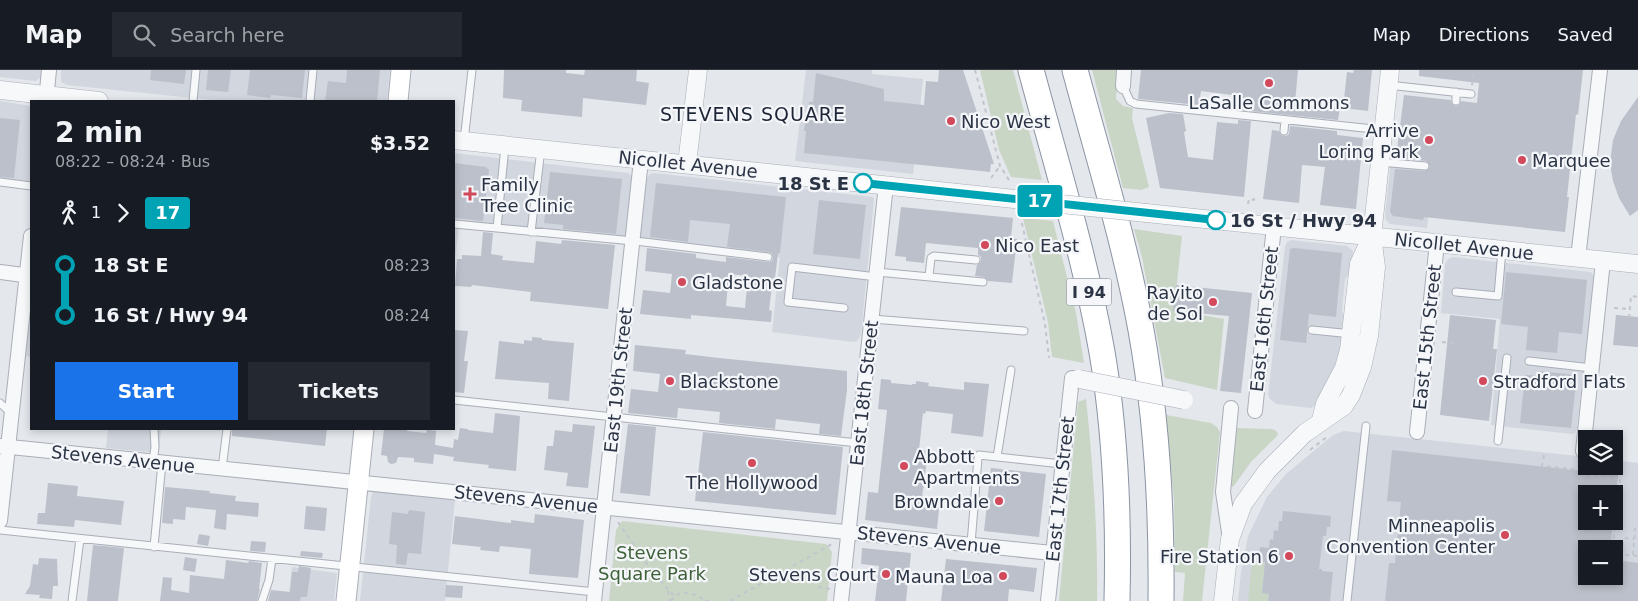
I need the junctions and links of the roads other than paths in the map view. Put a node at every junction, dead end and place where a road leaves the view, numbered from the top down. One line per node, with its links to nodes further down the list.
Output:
1 (49, 70): 16 (street)
2 (196, 70): 18 (lane)
3 (313, 70): 19 (lane)
4 (401, 70): 20 (main road)
5 (472, 70): 25 (lane)
6 (698, 70): 30 (street)
7 (1031, 70): 88 (highway, I 94)
8 (1075, 70): 107 (highway, I 94)
9 (1124, 70): 12 (street)
10 (1600, 70): 45 (street)
11 (1389, 78): 14 (lane); 23 (street)
12 (1123, 86): 22 (lane)
13 (0, 90): 16 (street)
14 (1456, 92): 15 (lane); 21 (lane)
15 (1471, 94)
16 (46, 98): 17 (street)
17 (81, 100)
18 (193, 100)
19 (310, 100)
20 (398, 100)
21 (1456, 100)
22 (1285, 120): 23 (lane); 24 (lane)
23 (1383, 130): 29 (street)
24 (1284, 131)
25 (459, 140): 26 (street, Nicollet Avenue)
26 (505, 145): 27 (street, Nicollet Avenue); 37 (lane)
27 (541, 149): 28 (street, Nicollet Avenue); 38 (lane)
28 (641, 160): 30 (street, Nicollet Avenue); 40 (street, East 19th Street)
29 (1380, 162): 31 (lane); 39 (street)
30 (687, 164): 33 (street, Nicollet Avenue)
31 (1425, 166)
32 (0, 182): 34 (lane)
33 (886, 185): 36 (street, Nicollet Avenue, bridge); 51 (street, East 18th Street)
34 (30, 186)
35 (455, 224): 37 (lane)
36 (1274, 226): 39 (street, Nicollet Avenue); 69 (street, East 16th Street)
37 (497, 228): 38 (lane)
38 (531, 232): 40 (lane)
39 (1372, 236): 41 (street, Nicollet Avenue); 59 (street); 72 (street)
40 (632, 240): 44 (lane); 71 (street, East 19th Street)
41 (1437, 243): 42 (street, Nicollet Avenue); 78 (street, East 15th Street)
42 (1502, 250): 45 (street, Nicollet Avenue); 54 (lane)
43 (30, 256): 50 (street)
44 (768, 257)
45 (1578, 258): 47 (street, Nicollet Avenue)
46 (976, 260): 52 (lane)
47 (1603, 261): 48 (street, Nicollet Avenue); 62 (street)
48 (1638, 264)
49 (0, 272): 50 (street)
50 (29, 275): 70 (street)
51 (877, 275): 52 (lane); 55 (lane); 56 (street, East 18th Street)
52 (929, 276): 53 (lane)
53 (983, 282)
54 (1456, 292)
55 (844, 308)
56 (872, 319): 58 (lane); 80 (street, East 18th Street)
57 (1312, 330): 59 (lane)
58 (1024, 331)
59 (1352, 334): 72 (street)
60 (1507, 358): 79 (lane)
61 (1529, 361): 62 (lane)
62 (1592, 368): 77 (street)
63 (1011, 370): 82 (lane)
64 (1075, 378): 66 (street, bridge); 84 (street, East 17th Street)
65 (455, 400): 71 (lane)
66 (1184, 400)
67 (0, 403): 70 (lane)
68 (1231, 408): 93 (street, East 16th Street)
69 (1255, 411)
70 (11, 414): 81 (street)
71 (614, 416): 80 (lane); 87 (street, East 19th Street)
72 (1321, 420): 93 (street)
73 (1366, 426): 109 (lane)
74 (154, 430): 83 (lane)
75 (226, 430): 85 (lane)
76 (364, 430): 86 (main road)
77 (1585, 430)
78 (1416, 432)
79 (1498, 441)
80 (858, 443): 91 (street, East 18th Street)
81 (4, 447): 83 (street, Stevens Avenue); 89 (street)
82 (997, 457): 84 (lane); 94 (lane)
83 (158, 462): 85 (street, Stevens Avenue); 95 (lane)
84 (1062, 464): 96 (street, East 17th Street)
85 (222, 469): 86 (street, Stevens Avenue)
86 (358, 482): 87 (street, Stevens Avenue); 98 (main road)
87 (604, 506): 91 (street, Stevens Avenue); 99 (street, East 19th Street)
88 (1117, 519): 105 (highway); 106 (highway, I 94)
89 (0, 521)
90 (0, 530): 92 (lane)
91 (848, 532): 94 (street, Stevens Avenue); 103 (street, East 18th Street)
92 (80, 539): 95 (lane); 100 (lane)
93 (1230, 539): 108 (street, East 16th Street)
94 (971, 544): 96 (street, Stevens Avenue)
95 (154, 547): 97 (lane)
96 (1052, 553): 104 (street, East 17th Street)
97 (272, 559): 98 (lane); 101 (lane)
98 (349, 567): 99 (lane); 102 (main road)
99 (594, 596)
100 (72, 601)
101 (262, 601)
102 (346, 601)
103 (841, 601)
104 (1048, 601)
105 (1112, 601)
106 (1117, 601)
107 (1161, 601)
108 (1223, 601)
109 (1347, 601)

